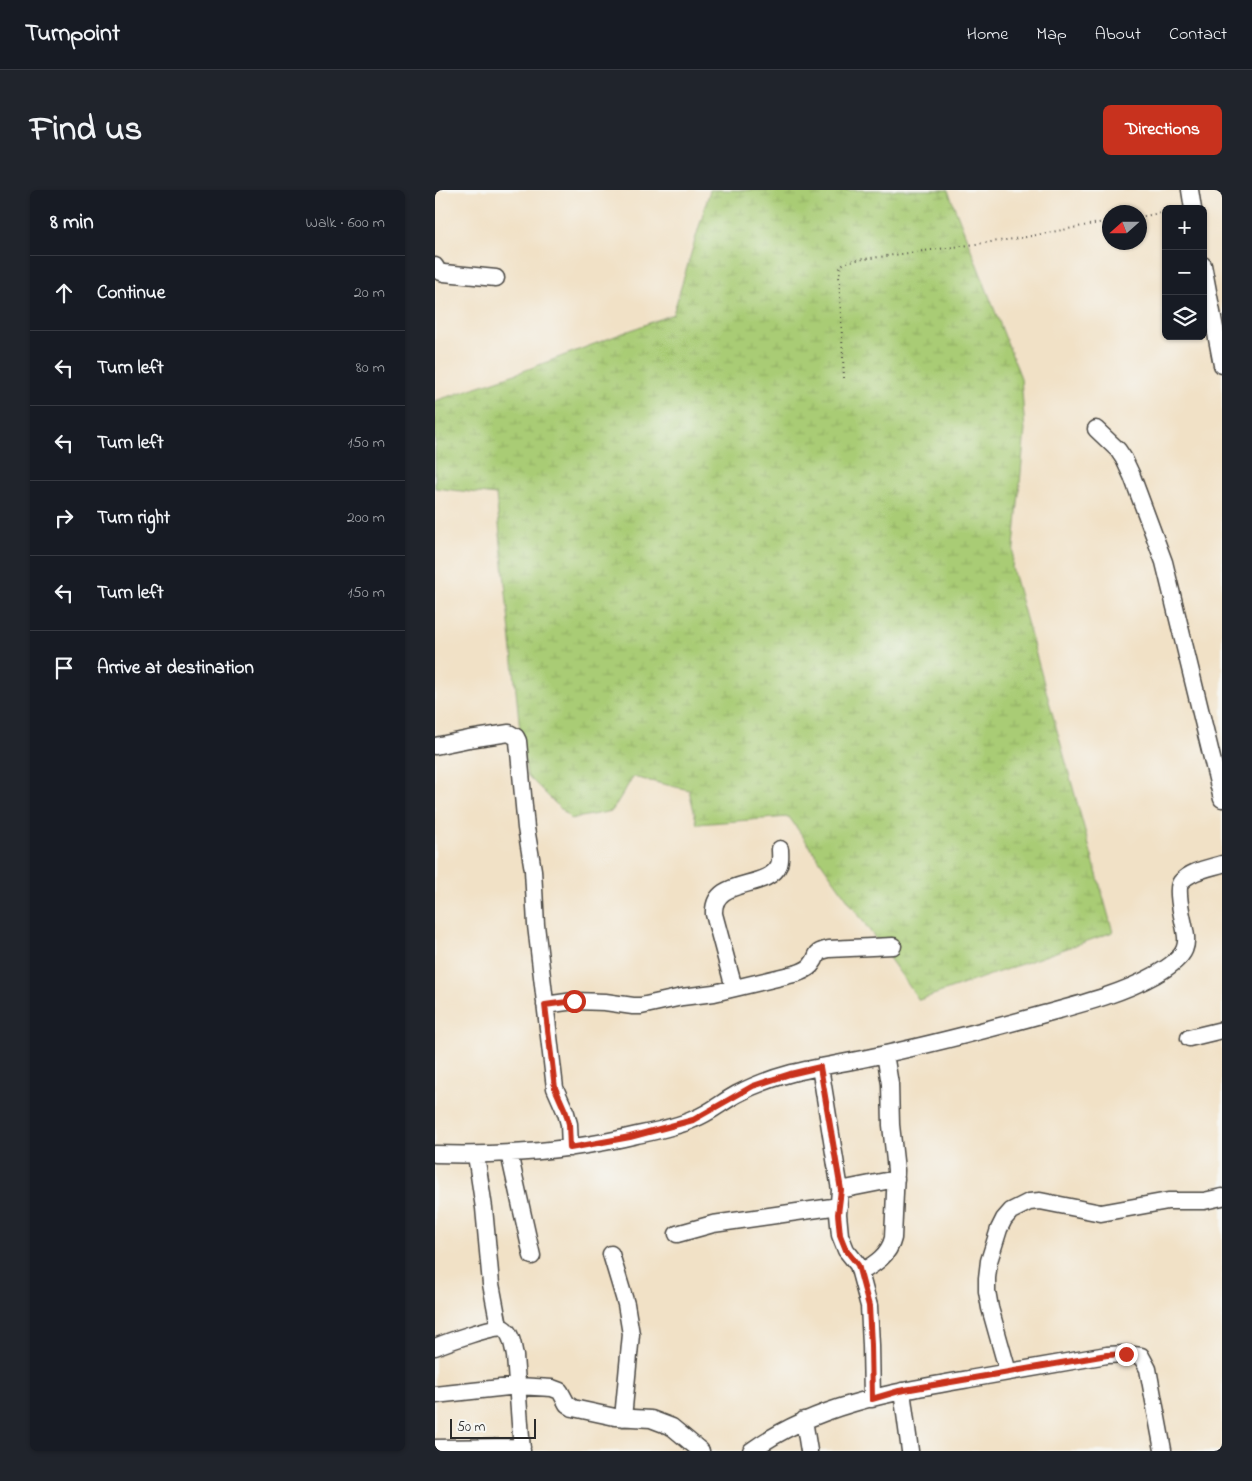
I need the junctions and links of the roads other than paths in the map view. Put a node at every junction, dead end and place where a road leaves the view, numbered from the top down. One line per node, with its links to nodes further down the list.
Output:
1 (1189, 190): 2 (street)
2 (1192, 205)
3 (435, 266): 4 (street)
4 (496, 278)
5 (1207, 286): 6 (street)
6 (1222, 364)
7 (1096, 429): 9 (street)
8 (435, 746): 15 (street)
9 (1217, 754): 10 (street)
10 (1222, 799)
11 (780, 849): 14 (street)
12 (1222, 864): 18 (street)
13 (893, 946): 14 (street)
14 (733, 988): 15 (street)
15 (545, 1005): 20 (street)
16 (1222, 1030): 17 (street)
17 (1189, 1038)
18 (885, 1054): 19 (street); 24 (street)
19 (820, 1067): 20 (street); 26 (street)
20 (570, 1148): 22 (street)
21 (435, 1154): 23 (street)
22 (509, 1154): 23 (street); 29 (street)
23 (476, 1155): 31 (street)
24 (896, 1179): 26 (street); 30 (street)
25 (1222, 1197): 33 (street)
26 (839, 1198): 27 (street); 30 (street)
27 (677, 1234)
28 (611, 1254): 38 (street)
29 (532, 1256)
30 (861, 1272): 37 (street)
31 (499, 1326): 32 (street); 34 (street)
32 (435, 1346)
33 (1008, 1372): 35 (street); 42 (street)
34 (518, 1386): 36 (street); 38 (street); 41 (street)
35 (902, 1391): 37 (street); 46 (street)
36 (435, 1395)
37 (872, 1399): 39 (street)
38 (623, 1418): 43 (street)
39 (804, 1420): 44 (street); 45 (street)
40 (435, 1448): 41 (street)
41 (522, 1449)
42 (1163, 1450)
43 (701, 1451)
44 (751, 1451)
45 (809, 1451)
46 (910, 1451)

